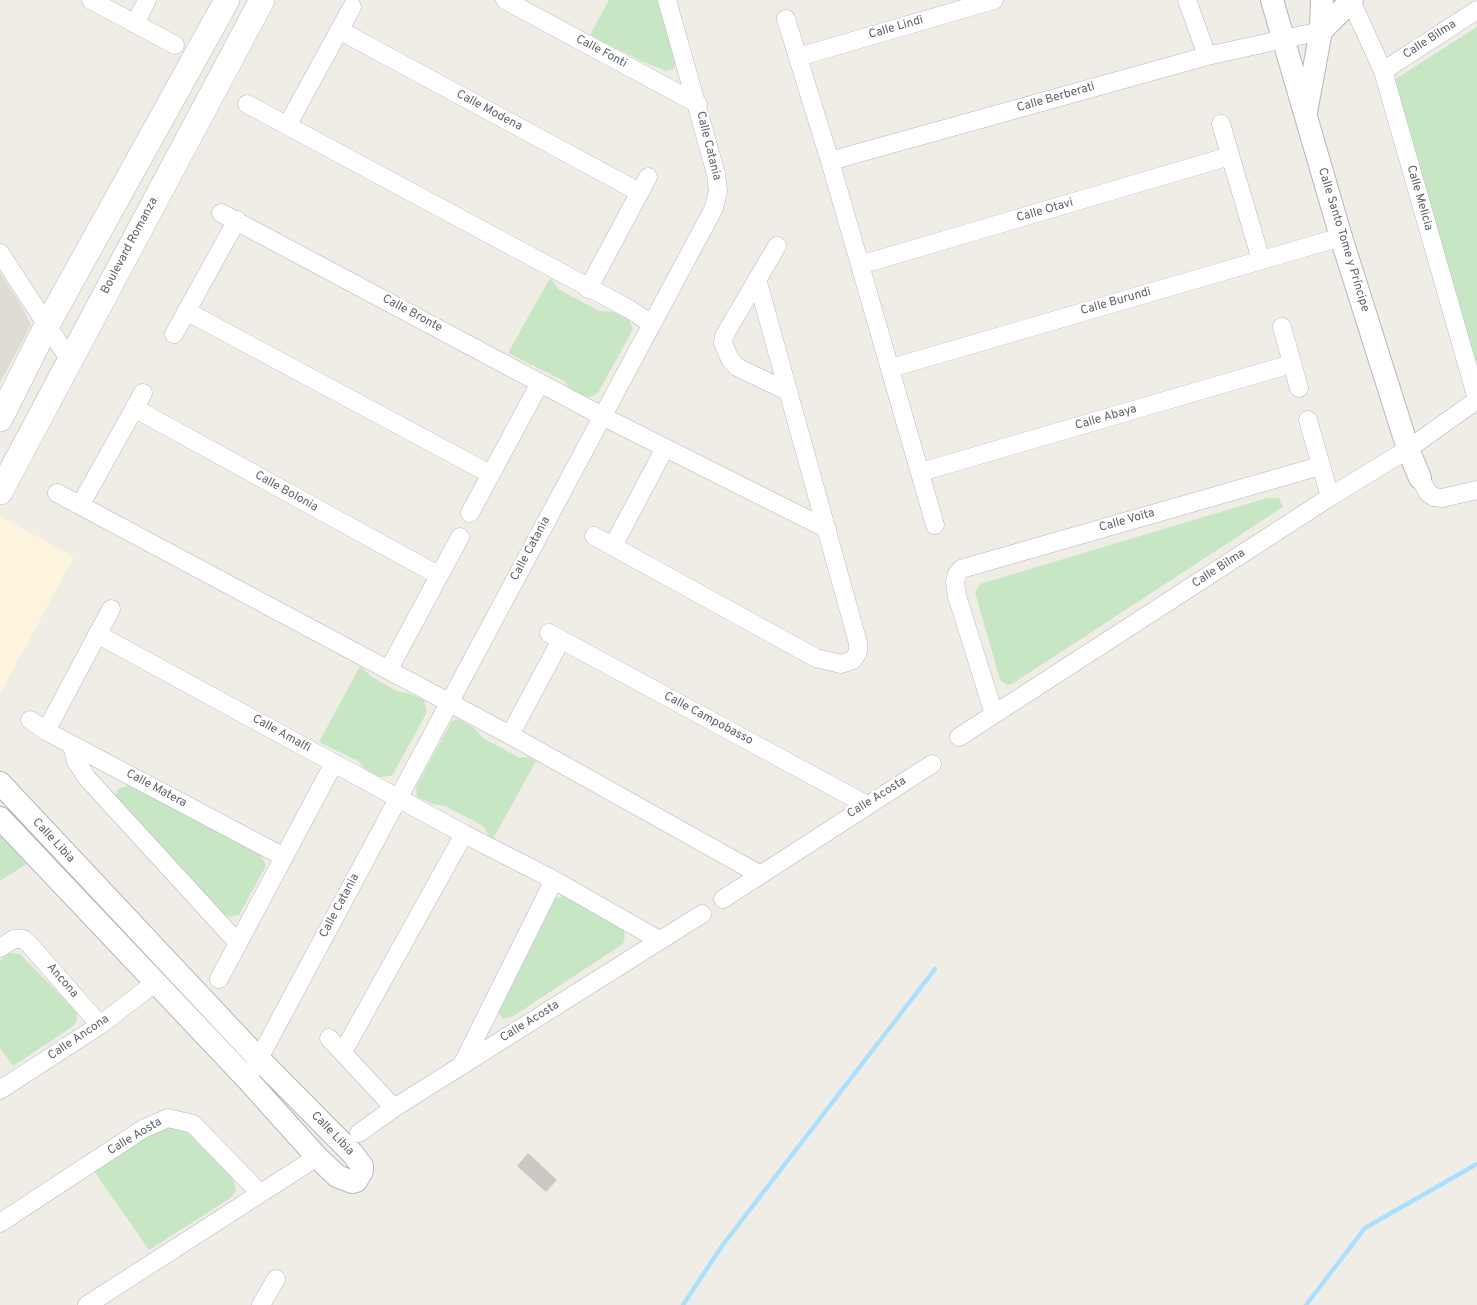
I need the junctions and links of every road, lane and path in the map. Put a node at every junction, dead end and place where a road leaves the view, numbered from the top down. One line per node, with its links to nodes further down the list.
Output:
1 (91, 0): 15 (street)
2 (147, 0): 15 (street)
3 (227, 0): 41 (main road)
4 (262, 0): 44 (main road, Boulevard Romanza)
5 (505, 0): 24 (street, Calle Fonti)
6 (667, 0): 24 (street, Calle Catania)
7 (994, 0): 21 (street, Calle Lindi)
8 (1187, 0): 20 (street)
9 (1272, 0): 18 (street, Calle Santo Tome y Príncipe)
10 (1322, 0): 17 (street)
11 (1352, 1): 17 (street); 22 (street, Calle Melicia)
12 (352, 7): 16 (street)
13 (1477, 10): 22 (street, Calle Bilma)
14 (786, 18): 21 (street)
15 (134, 24): 19 (street)
16 (339, 30): 26 (street); 31 (street, Calle Modena)
17 (1321, 31): 18 (street, Calle Berberati); 25 (street)
18 (1283, 40): 20 (street, Calle Berberati); 25 (street, Calle Santo Tome y Príncipe)
19 (175, 45)
20 (1207, 56): 29 (street, Calle Berberati)
21 (798, 57): 29 (street)
22 (1383, 71): 50 (street, Calle Melicia)
23 (247, 104): 26 (street)
24 (698, 104): 40 (street, Calle Catania)
25 (1305, 115): 32 (street, Calle Santo Tome y Príncipe)
26 (288, 124): 38 (street)
27 (1221, 124): 28 (street)
28 (1230, 156): 35 (street); 36 (street, Calle Otavi)
29 (830, 161): 36 (street)
30 (648, 177): 31 (street)
31 (639, 192): 38 (street)
32 (1341, 237): 35 (street, Calle Burundi); 55 (street, Calle Santo Tome y Príncipe)
33 (777, 246): 37 (street)
34 (0, 253): 41 (street)
35 (1260, 260): 46 (street, Calle Burundi)
36 (860, 265): 46 (street)
37 (757, 279): 49 (street); 49 (street)
38 (588, 289): 40 (street)
39 (186, 312): 43 (street); 47 (street, Calle Bronte); 58 (street)
40 (652, 324): 51 (street, Calle Catania)
41 (47, 325): 44 (street); 52 (main road)
42 (1282, 327): 45 (street)
43 (174, 334)
44 (69, 359): 61 (main road, Boulevard Romanza)
45 (1291, 364): 48 (street); 57 (street, Calle Abaya)
46 (891, 368): 57 (street)
47 (540, 383): 51 (street, Calle Bronte); 58 (street)
48 (1299, 388)
49 (789, 392): 67 (street)
50 (1477, 399): 55 (street, Calle Bilma)
51 (602, 416): 54 (street, Calle Bronte); 75 (street, Calle Catania)
52 (0, 419)
53 (1308, 420): 56 (street)
54 (665, 448): 67 (street, Calle Bronte); 70 (street)
55 (1408, 449): 59 (street, Calle Santo Tome y Príncipe); 63 (street, Calle Bilma)
56 (1320, 466): 63 (street); 76 (street, Calle Voita)
57 (921, 472): 66 (street)
58 (490, 474): 65 (street)
59 (1420, 478): 60 (street)
60 (1477, 490)
61 (0, 492)
62 (57, 493): 64 (street)
63 (1330, 497): 76 (street, Calle Bilma)
64 (81, 504): 71 (street, Calle Bolonia); 74 (street)
65 (470, 513)
66 (935, 524)
67 (827, 529): 70 (street)
68 (594, 536): 70 (street)
69 (460, 537): 71 (street)
70 (613, 546)
71 (438, 575): 74 (street)
72 (111, 609): 73 (street)
73 (98, 634): 78 (street); 82 (street, Calle Amalfi)
74 (389, 669): 75 (street)
75 (448, 703): 79 (street); 85 (street, Calle Catania)
76 (994, 714): 80 (street, Calle Bilma)
77 (30, 720): 78 (street, Calle Matera)
78 (46, 731): 81 (street, Calle Matera)
79 (510, 735): 86 (street, Calle Campobasso); 90 (street)
80 (959, 737)
81 (72, 745): 89 (street, Calle Matera); 95 (street)
82 (334, 763): 85 (street, Calle Amalfi); 89 (street)
83 (932, 764): 86 (street, Calle Acosta)
84 (0, 783): 102 (street, Calle Libia)
85 (398, 797): 88 (street, Calle Amalfi); 102 (street, Calle Catania)
86 (867, 805): 90 (street, Calle Acosta)
87 (0, 818): 98 (street, Calle Libia)
88 (464, 834): 91 (street, Calle Amalfi); 101 (street)
89 (284, 857): 95 (street)
90 (760, 874): 92 (street, Calle Acosta)
91 (554, 880): 94 (street, Calle Amalfi); 103 (street)
92 (723, 899)
93 (702, 914): 94 (street, Calle Acosta)
94 (659, 940): 103 (street, Calle Acosta)
95 (238, 943): 97 (street)
96 (0, 948): 99 (street, Ancona)
97 (219, 979)
98 (156, 982): 99 (street, Calle Ancona); 104 (street, Calle Libia)
99 (100, 1025): 105 (street, Calle Ancona)
100 (329, 1038): 101 (street)
101 (343, 1052): 106 (street)
102 (259, 1059): 104 (street, Calle Catania); 108 (street, Calle Libia)
103 (463, 1065): 106 (street, Calle Acosta)
104 (247, 1080): 108 (street, Calle Libia)
105 (0, 1090)
106 (394, 1108): 107 (street, Calle Acosta)
107 (359, 1132)
108 (317, 1157): 109 (street)
109 (260, 1193): 110 (street, Calle Aosta); 112 (street)
110 (0, 1224)
111 (276, 1279): 113 (street)
112 (87, 1305)
113 (261, 1305)

